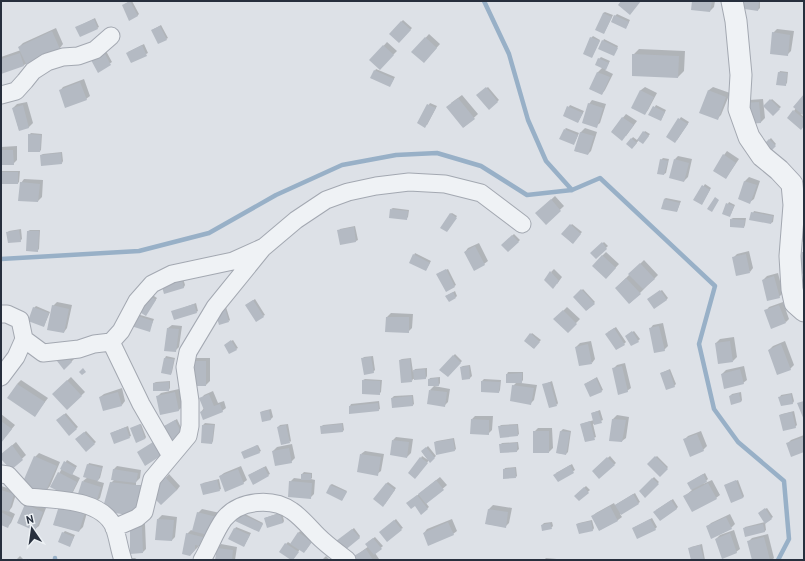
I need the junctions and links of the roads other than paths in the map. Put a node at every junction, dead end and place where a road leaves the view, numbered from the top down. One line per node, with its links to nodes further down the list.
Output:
1 (732, 1): 6 (street)
2 (111, 36): 3 (street)
3 (1, 95)
4 (522, 224): 5 (street)
5 (264, 247): 9 (street); 11 (street)
6 (804, 311)
7 (1, 314): 8 (street)
8 (24, 339): 9 (street); 10 (street)
9 (111, 342): 11 (street)
10 (1, 378)
11 (172, 456): 13 (street)
12 (1, 474): 13 (street)
13 (114, 528): 14 (street)
14 (123, 560)
15 (202, 560): 16 (street)
16 (347, 560)

